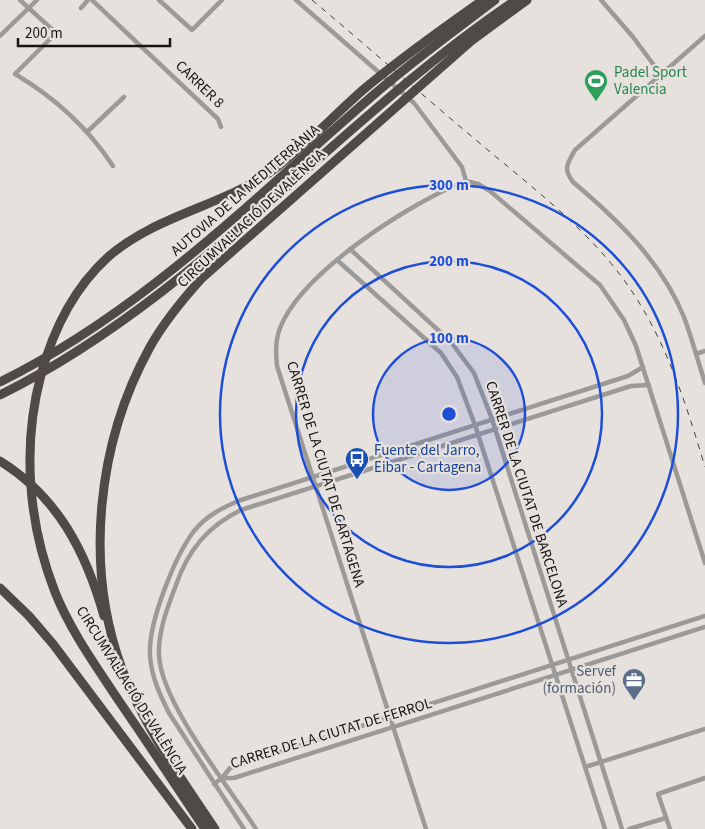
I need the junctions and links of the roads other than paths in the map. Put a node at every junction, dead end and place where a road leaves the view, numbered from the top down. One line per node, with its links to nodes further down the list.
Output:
1 (20, 0): 12 (street)
2 (37, 0): 12 (street)
3 (90, 0): 13 (street); 18 (street, CARRER 8)
4 (159, 0): 5 (street)
5 (222, 0)
6 (296, 0): 21 (street)
7 (483, 0): 59 (highway, CIRCUMVAL·LACIÓ DE VALÈNCIA)
8 (496, 0): 29 (highway, AUTOVIA DE LA MEDITERRÀNIA)
9 (516, 0): 32 (highway, AUTOVIA DE LA MEDITERRÀNIA)
10 (527, 0): 44 (highway, CIRCUMVAL·LACIÓ DE VALÈNCIA)
11 (601, 0): 16 (street)
12 (29, 8): 14 (street); 19 (street)
13 (81, 8)
14 (0, 36)
15 (705, 36): 16 (street)
16 (662, 76): 25 (street)
17 (124, 97): 19 (street)
18 (221, 127)
19 (88, 131): 20 (street)
20 (113, 166)
21 (466, 181): 22 (street, CARRER DE LA CIUTAT DE CARTAGENA); 28 (street)
22 (350, 249): 23 (street, CARRER DE LA CIUTAT DE CARTAGENA); 33 (street, CARRER DE LA CIUTAT DE BARCELONA)
23 (337, 260): 34 (street, CARRER DE LA CIUTAT DE BARCELONA); 38 (street, CARRER DE LA CIUTAT DE CARTAGENA)
24 (705, 351): 25 (street)
25 (696, 354): 27 (street)
26 (705, 362): 27 (street)
27 (699, 364): 30 (street)
28 (643, 368): 31 (street); 33 (street)
29 (0, 382)
30 (705, 383)
31 (648, 385): 35 (street); 40 (street)
32 (0, 395)
33 (492, 419): 34 (street); 35 (street, CARRER DE LA CIUTAT DE BARCELONA)
34 (475, 425): 36 (street, CARRER DE LA CIUTAT DE BARCELONA); 38 (street)
35 (495, 429): 36 (street); 45 (street, CARRER DE LA CIUTAT DE BARCELONA)
36 (478, 434): 39 (street); 46 (street, CARRER DE LA CIUTAT DE BARCELONA)
37 (0, 461): 44 (highway)
38 (313, 477): 39 (street, CARRER DE LA CIUTAT DE CARTAGENA); 56 (street)
39 (316, 486): 49 (street, CARRER DE LA CIUTAT DE CARTAGENA); 54 (street)
40 (705, 563)
41 (0, 588): 58 (highway)
42 (705, 616): 45 (street, CARRER DE LA CIUTAT DE FERROL)
43 (705, 627): 47 (street, CARRER DE LA CIUTAT DE FERROL)
44 (112, 635): 60 (highway, CIRCUMVAL·LACIÓ DE VALÈNCIA)
45 (568, 660): 46 (street, CARRER DE LA CIUTAT DE FERROL); 47 (street, CARRER DE LA CIUTAT DE BARCELONA)
46 (552, 665): 48 (street, CARRER DE LA CIUTAT DE BARCELONA); 49 (street, CARRER DE LA CIUTAT DE FERROL)
47 (572, 670): 48 (street, CARRER DE LA CIUTAT DE FERROL); 52 (street, CARRER DE LA CIUTAT DE BARCELONA)
48 (555, 675): 50 (street, CARRER DE LA CIUTAT DE FERROL); 53 (street, CARRER DE LA CIUTAT DE BARCELONA)
49 (390, 717): 50 (street, CARRER DE LA CIUTAT DE CARTAGENA); 54 (street, CARRER DE LA CIUTAT DE FERROL)
50 (393, 727): 54 (street, CARRER DE LA CIUTAT DE FERROL); 63 (street, CARRER DE LA CIUTAT DE CARTAGENA)
51 (705, 729): 52 (street)
52 (601, 762): 53 (street); 65 (street, CARRER DE LA CIUTAT DE BARCELONA)
53 (585, 767): 64 (street, CARRER DE LA CIUTAT DE BARCELONA)
54 (222, 778): 56 (street); 62 (street)
55 (705, 778): 57 (street)
56 (214, 784): 61 (street)
57 (666, 818): 66 (street); 67 (street)
58 (192, 829)
59 (205, 829)
60 (215, 829)
61 (244, 829)
62 (256, 829)
63 (426, 829)
64 (605, 829)
65 (622, 829)
66 (629, 829)
67 (670, 829)

